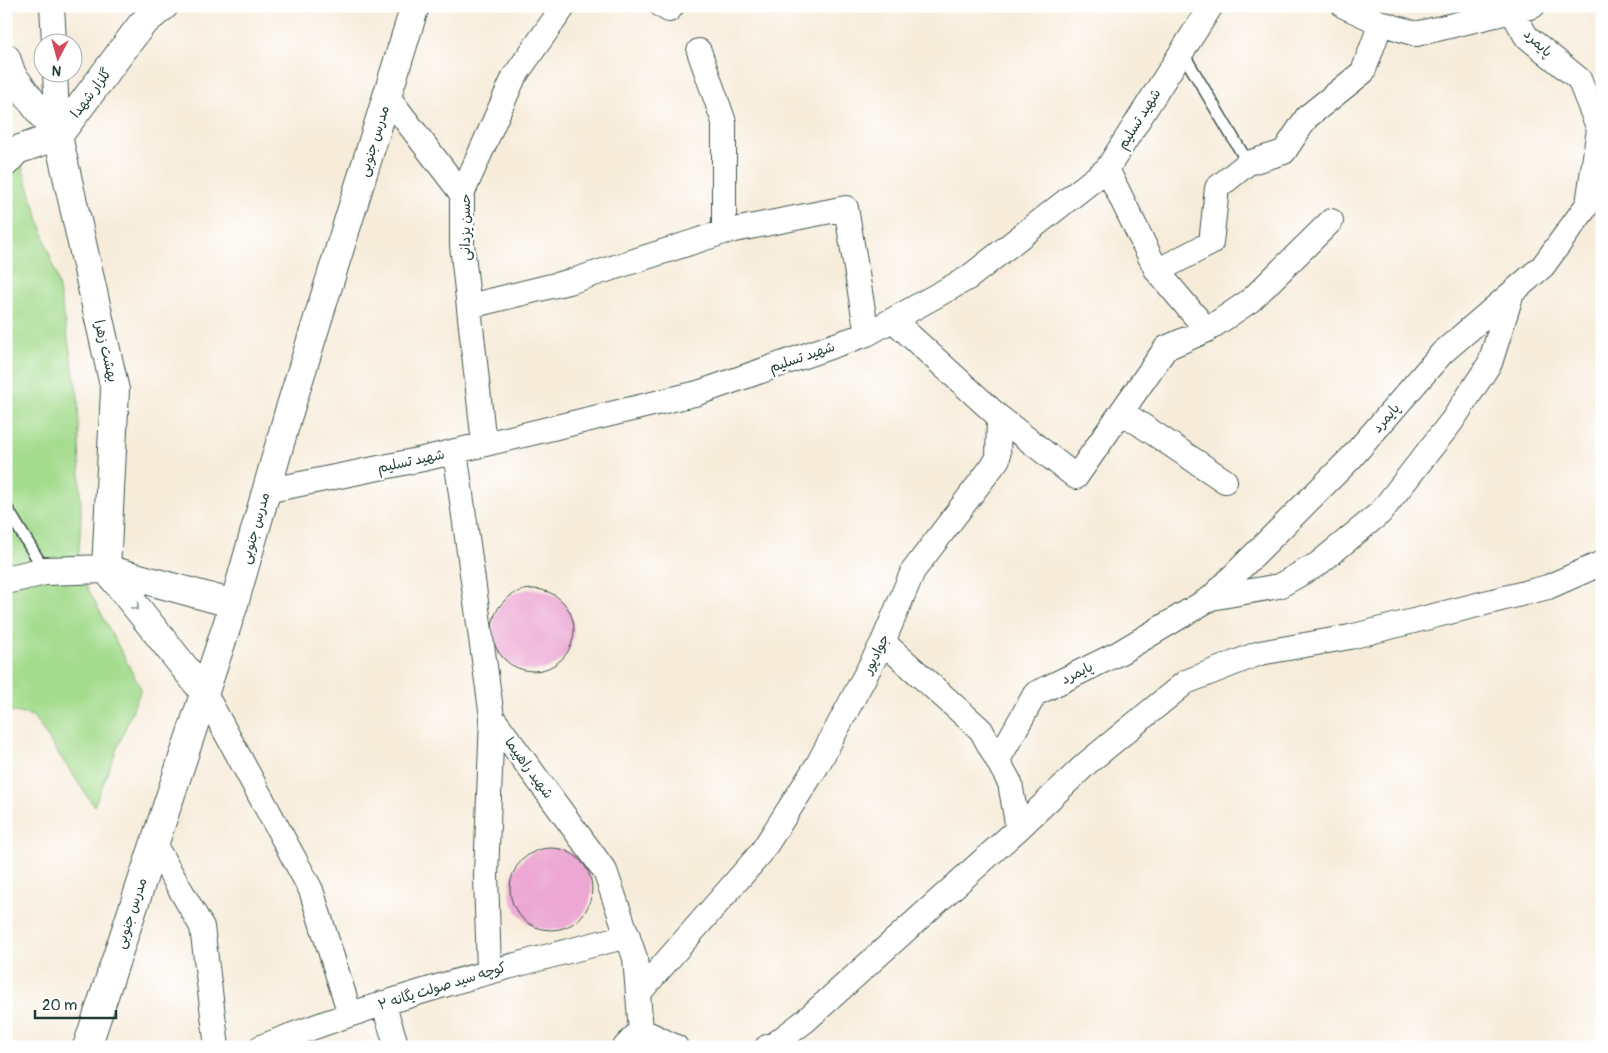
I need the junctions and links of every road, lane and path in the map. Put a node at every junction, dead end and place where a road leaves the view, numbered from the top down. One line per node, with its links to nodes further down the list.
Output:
1 (52, 6): 11 (street)
2 (164, 6): 17 (street, گلزار شهدا)
3 (415, 6): 16 (street, مدرس جنوبی)
4 (564, 6): 21 (street, حسن یزدانی)
5 (662, 6): 6 (street)
6 (672, 6)
7 (1210, 6): 13 (street, شهید تسلیم)
8 (1344, 6): 10 (street)
9 (1518, 8): 10 (street); 25 (street, پایمرد)
10 (1381, 23): 19 (street)
11 (53, 32)
12 (699, 51): 23 (street)
13 (1182, 52): 19 (lane); 20 (street, شهید تسلیم)
14 (6, 58): 17 (street)
15 (55, 82): 17 (street)
16 (388, 97): 21 (street); 35 (street, مدرس جنوبی)
17 (58, 136): 18 (street); 38 (street, بهشت زهرا)
18 (6, 162)
19 (1248, 163): 24 (street)
20 (1107, 169): 24 (street); 27 (street, شهید تسلیم)
21 (462, 194): 26 (street, حسن یزدانی)
22 (1331, 220): 28 (street)
23 (724, 232): 26 (street); 29 (street)
24 (1157, 271): 28 (street)
25 (1512, 293): 41 (street, پایمرد); 41 (street)
26 (470, 306): 32 (street, حسن یزدانی)
27 (893, 320): 29 (street, شهید تسلیم); 31 (street)
28 (1207, 330): 30 (street)
29 (867, 334): 32 (street, شهید تسلیم)
30 (1122, 412): 31 (street); 34 (street)
31 (999, 417): 43 (street, جوادپور)
32 (484, 444): 33 (street, شهید تسلیم)
33 (455, 451): 35 (street, شهید تسلیم); 45 (street, شهید راهپیما)
34 (1225, 481)
35 (266, 491): 42 (street, مدرس جنوبی)
36 (6, 507): 39 (lane)
37 (1602, 563): 47 (street)
38 (106, 569): 39 (street); 42 (street); 44 (street, one-way to 44)
39 (45, 571): 40 (street)
40 (6, 580)
41 (1210, 598): 46 (street, پایمرد)
42 (234, 604): 44 (street, مدرس جنوبی)
43 (882, 642): 46 (street); 51 (street, جوادپور)
44 (204, 692): 48 (street, مدرس جنوبی); 53 (street)
45 (492, 717): 49 (street, شهید راهپیما); 50 (street)
46 (998, 760): 47 (street)
47 (1018, 829): 60 (street)
48 (154, 844): 55 (street, مدرس جنوبی); 56 (street)
49 (628, 936): 50 (street, کوچه سید صولت یگانه ۲); 51 (street, شهید راهپیما)
50 (489, 971): 52 (street, کوچه سید صولت یگانه ۲)
51 (638, 994): 54 (street, شهید راهپیما)
52 (383, 1003): 53 (street, کوچه سید صولت یگانه ۲); 58 (street)
53 (350, 1014): 57 (street, کوچه سید صولت یگانه ۲)
54 (633, 1038): 59 (street, شهید راهپیما)
55 (87, 1047)
56 (217, 1047)
57 (261, 1047)
58 (397, 1047)
59 (676, 1047)
60 (767, 1047)

